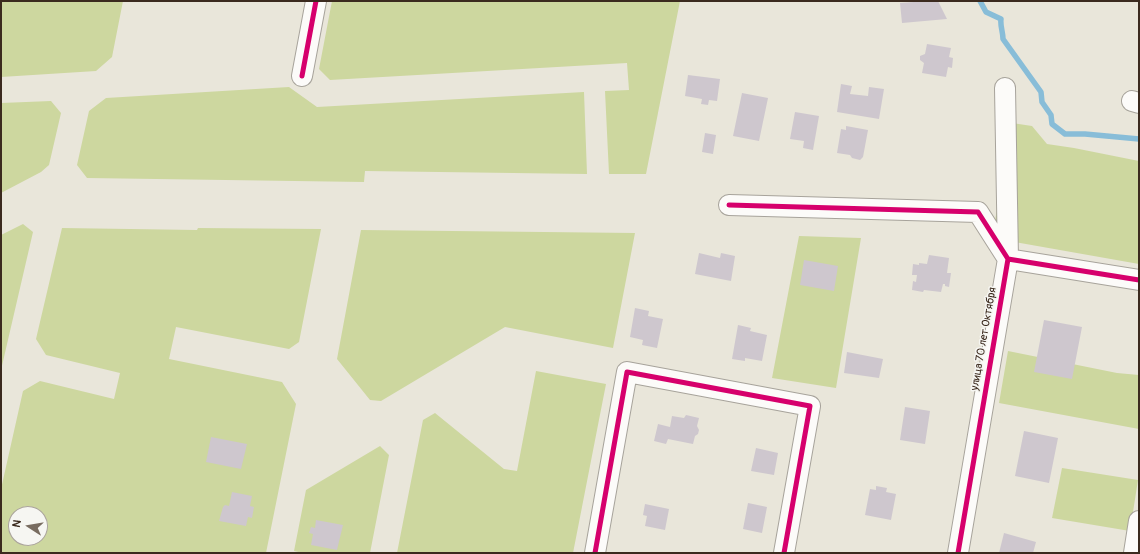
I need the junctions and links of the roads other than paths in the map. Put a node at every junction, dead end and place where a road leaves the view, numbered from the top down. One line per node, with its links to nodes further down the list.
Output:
1 (316, 1): 2 (street)
2 (302, 76)
3 (1005, 88): 5 (street, улица 70 лет Октября)
4 (729, 205): 5 (street)
5 (1008, 259): 6 (street); 10 (street, улица 70 лет Октября)
6 (1139, 280)
7 (1139, 521): 11 (street)
8 (595, 553): 9 (street)
9 (784, 553)
10 (958, 553)
11 (1134, 553)

